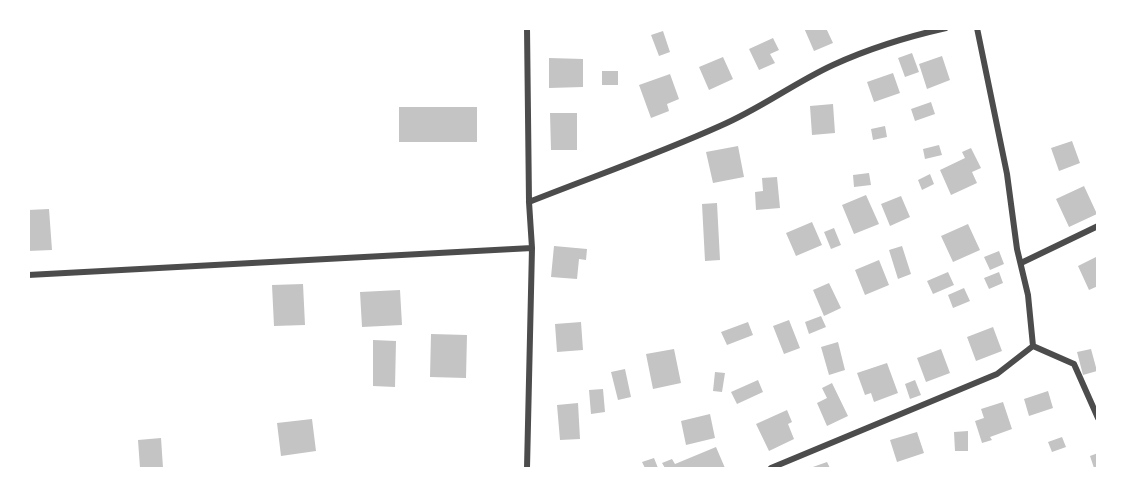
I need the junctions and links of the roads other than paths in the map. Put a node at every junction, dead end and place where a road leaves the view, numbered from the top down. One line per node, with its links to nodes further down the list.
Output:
1 (527, 28): 4 (street)
2 (946, 28): 4 (street)
3 (977, 28): 7 (street)
4 (529, 202): 6 (street)
5 (1098, 226): 7 (street)
6 (532, 248): 8 (street); 11 (street)
7 (1021, 263): 9 (street)
8 (28, 275)
9 (1033, 346): 10 (street); 12 (street)
10 (1098, 418)
11 (527, 468)
12 (771, 468)

